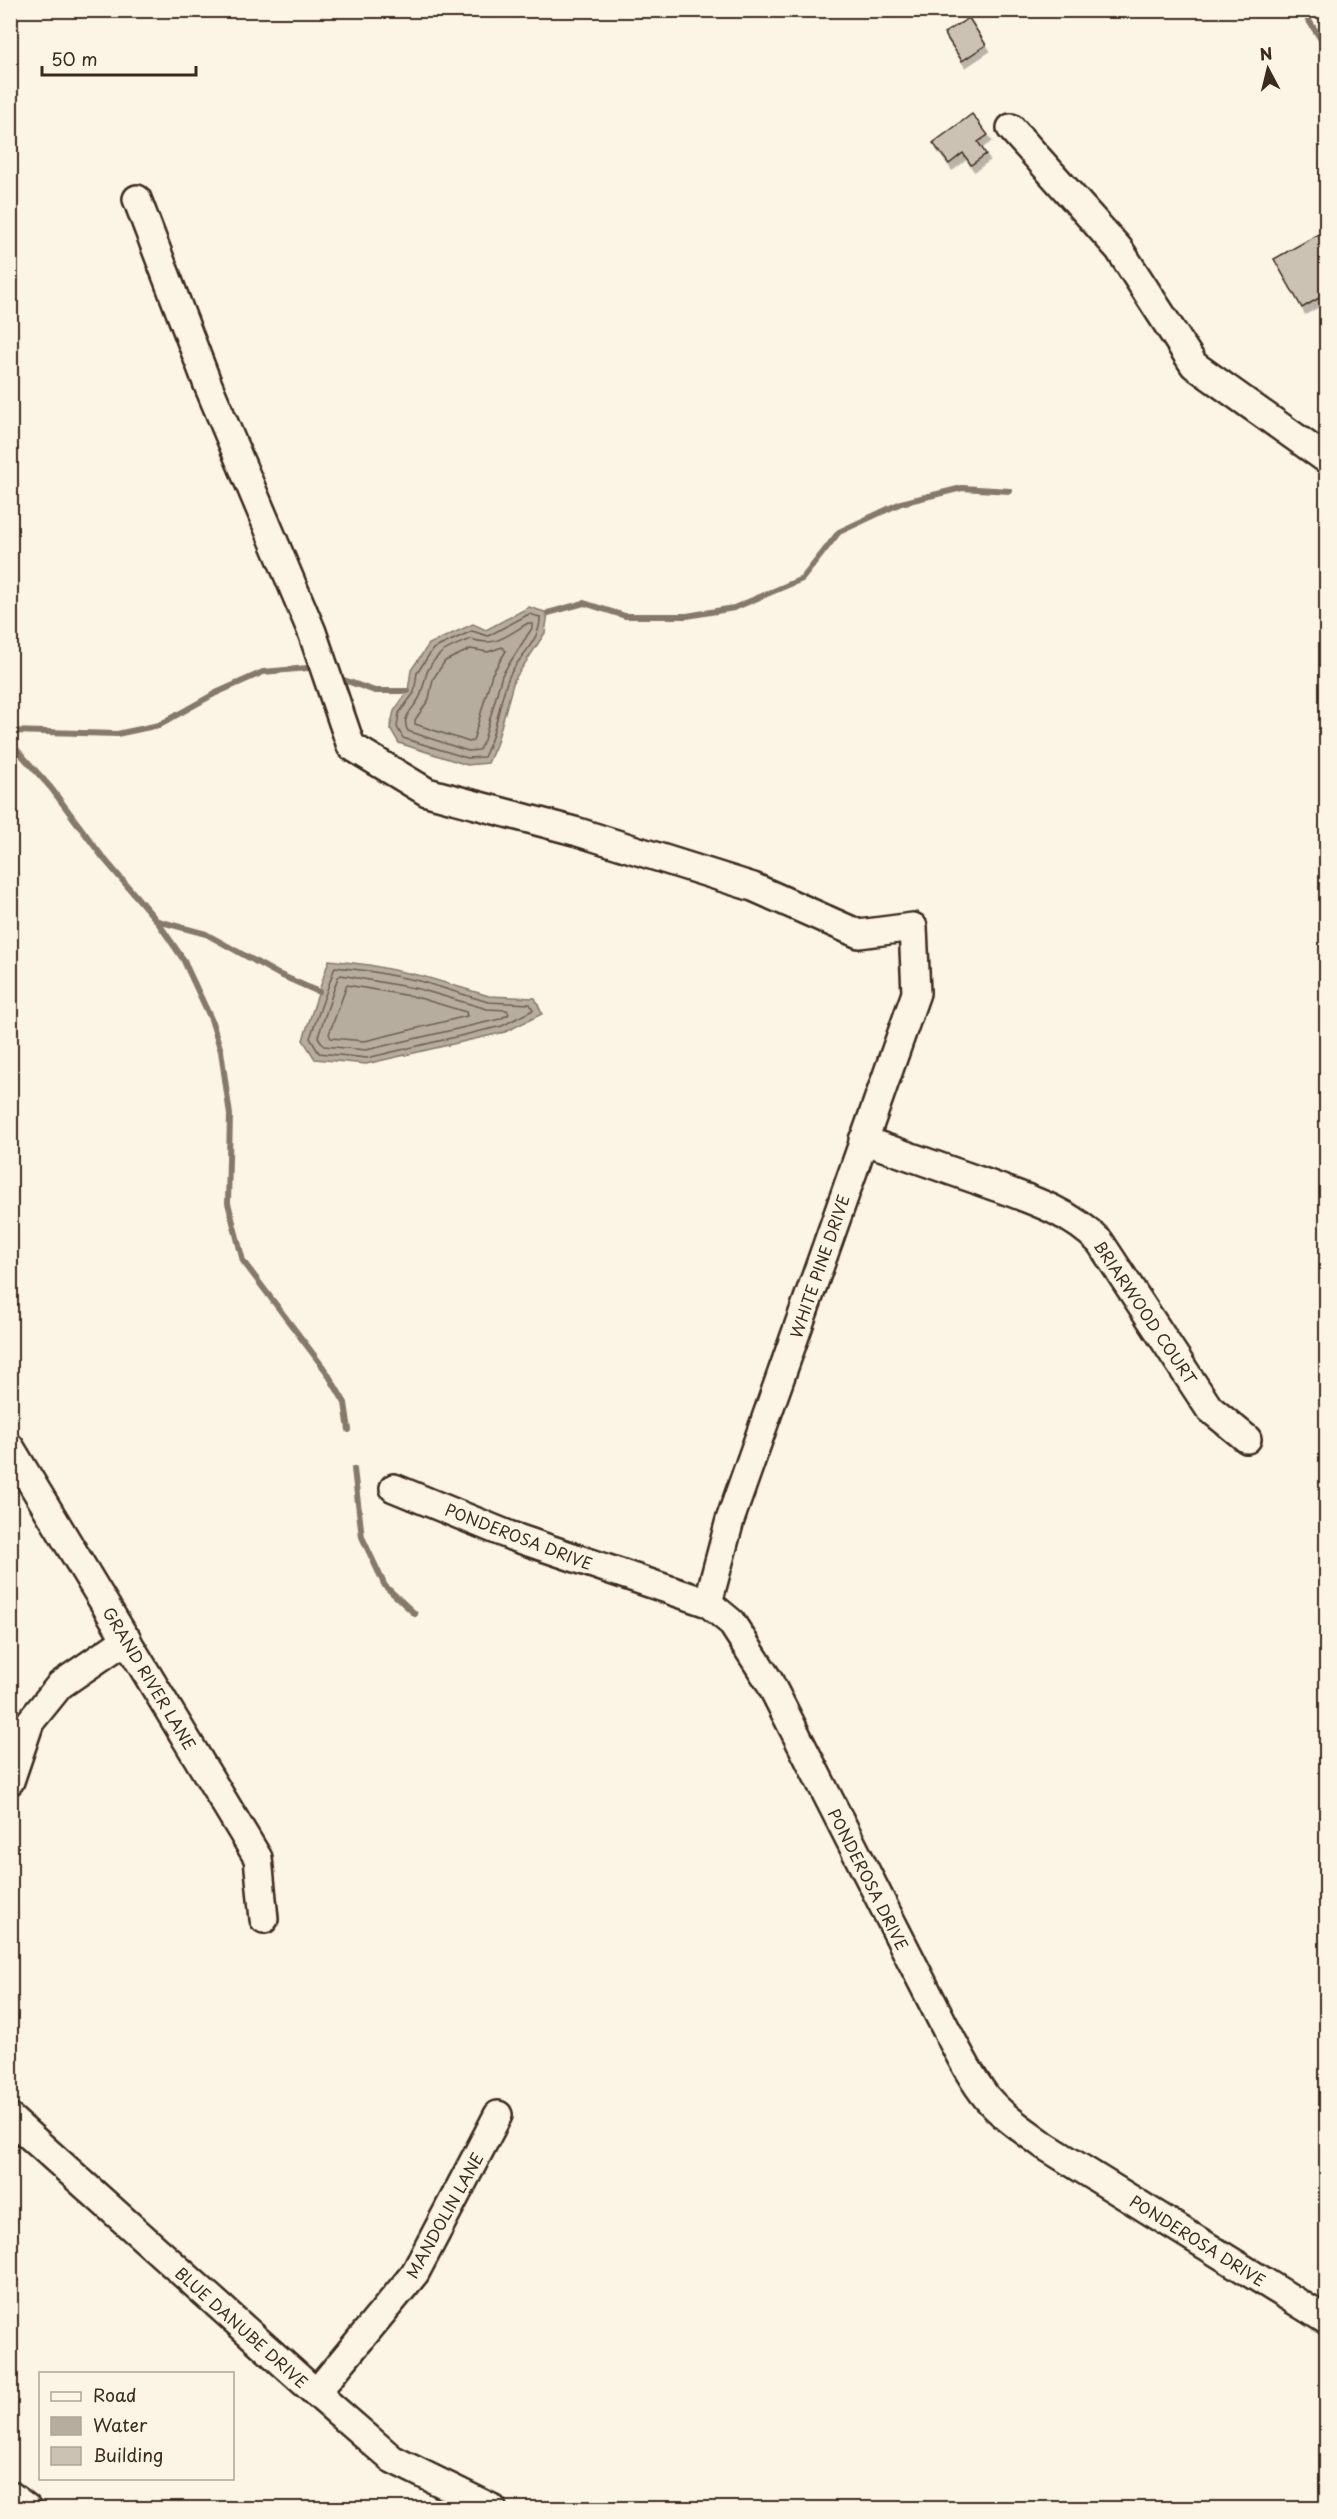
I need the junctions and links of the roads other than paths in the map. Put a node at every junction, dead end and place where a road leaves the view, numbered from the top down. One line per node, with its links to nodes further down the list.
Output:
1 (1011, 128): 3 (street)
2 (137, 199): 4 (street, WHITE PINE DRIVE)
3 (1326, 459)
4 (863, 1140): 5 (street, BRIARWOOD COURT); 8 (street, WHITE PINE DRIVE)
5 (1247, 1439)
6 (10, 1446): 9 (street, GRAND RIVER LANE)
7 (394, 1488): 8 (street, PONDEROSA DRIVE)
8 (708, 1603): 14 (street, PONDEROSA DRIVE)
9 (127, 1640): 10 (street); 11 (street, GRAND RIVER LANE)
10 (10, 1781)
11 (264, 1919)
12 (498, 2115): 15 (street, MANDOLIN LANE)
13 (10, 2118): 15 (street, BLUE DANUBE DRIVE)
14 (1326, 2320)
15 (316, 2393): 18 (street, BLUE DANUBE DRIVE)
16 (10, 2495): 17 (street)
17 (27, 2508)
18 (492, 2508)

